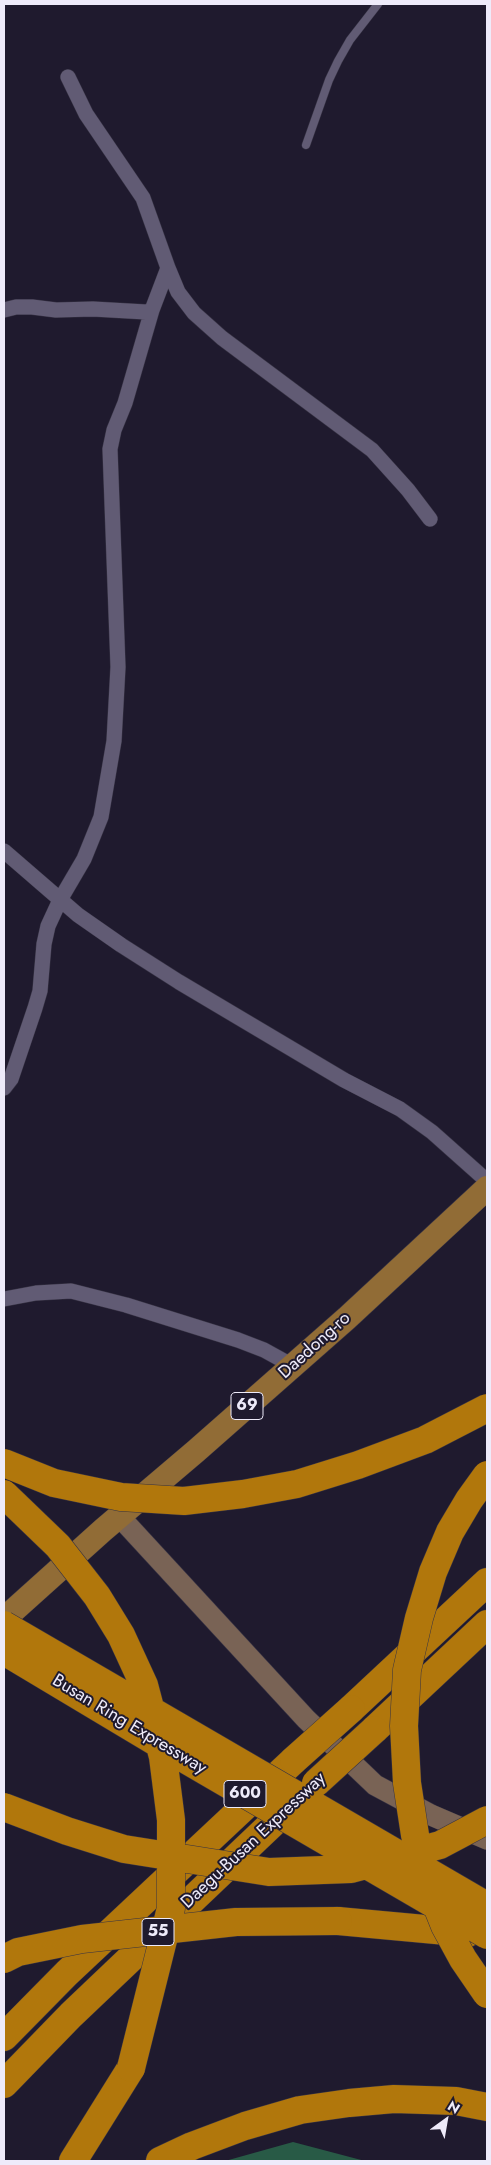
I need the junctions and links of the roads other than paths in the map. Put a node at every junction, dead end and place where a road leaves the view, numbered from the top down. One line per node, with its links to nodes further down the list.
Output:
1 (378, 4): 3 (lane)
2 (68, 77): 4 (street)
3 (306, 145)
4 (168, 268): 6 (street); 7 (street)
5 (4, 310): 6 (street)
6 (152, 310): 9 (street)
7 (430, 519)
8 (4, 851): 9 (street)
9 (60, 900): 10 (street); 11 (street)
10 (4, 1088)
11 (487, 1181)
12 (487, 1188): 14 (main road, Daedong-ro / 69)
13 (4, 1299): 14 (street)
14 (293, 1366): 19 (main road, Daedong-ro / 69)
15 (487, 1408): 16 (highway, bridge)
16 (4, 1463)
17 (487, 1475): 31 (highway, bridge)
18 (4, 1494): 35 (highway, bridge)
19 (119, 1516): 21 (main road, Daedong-ro / 69); 27 (street)
20 (487, 1582): 32 (highway, Daegu-Busan Expressway / 55, bridge)
21 (4, 1619)
22 (487, 1624): 33 (highway, Daegu-Busan Expressway / 55, bridge)
23 (4, 1625): 28 (highway, Busan Ring Expressway / 600, bridge)
24 (4, 1651): 29 (highway, Busan Ring Expressway / 600, bridge)
25 (4, 1807): 26 (highway, bridge)
26 (487, 1820)
27 (487, 1839)
28 (487, 1906)
29 (487, 1935): 30 (highway, bridge)
30 (4, 1959)
31 (487, 1994)
32 (4, 2037)
33 (4, 2084)
34 (487, 2107): 36 (highway)
35 (74, 2161)
36 (160, 2161)

